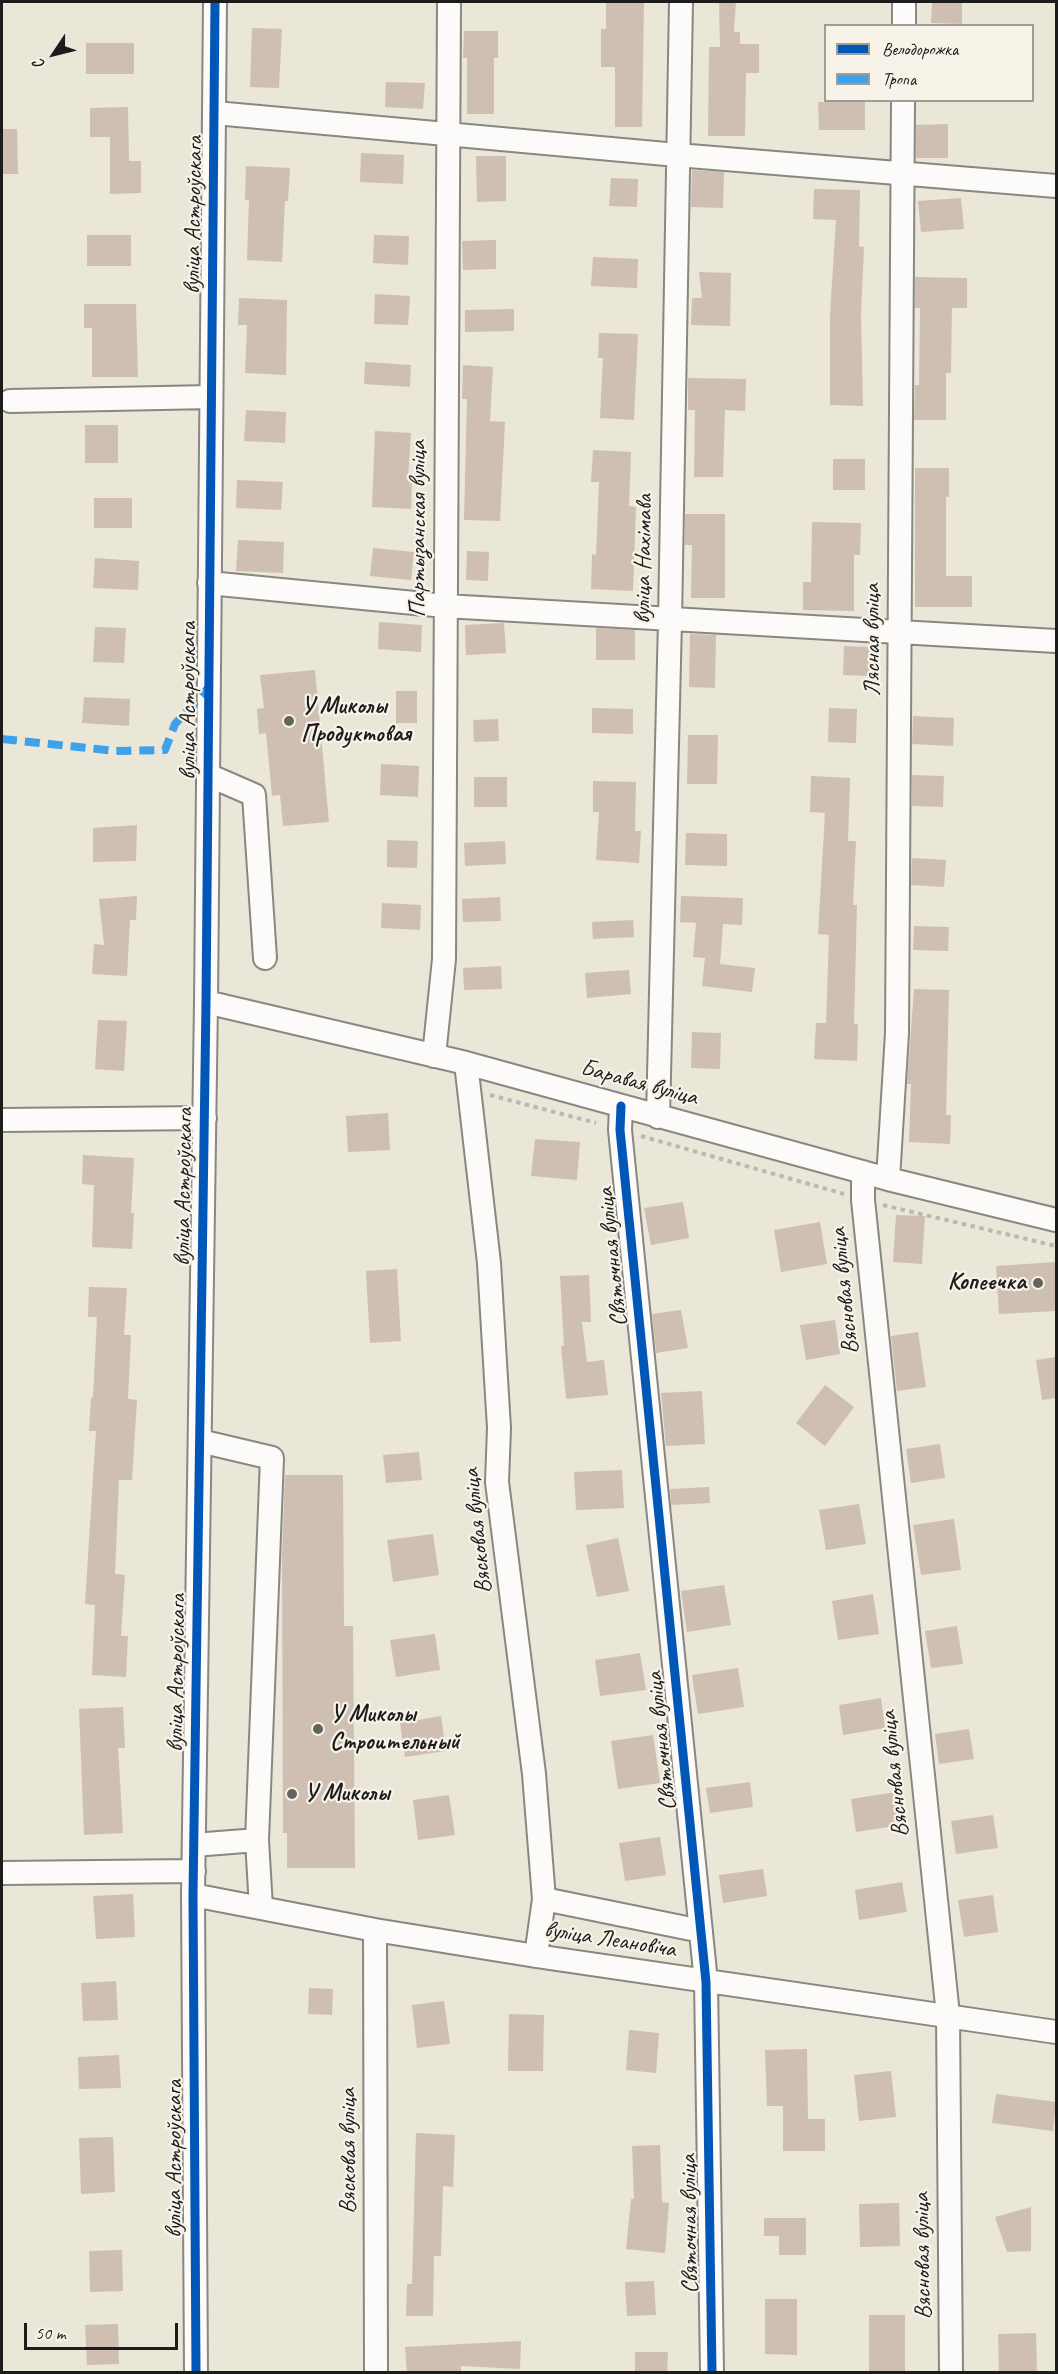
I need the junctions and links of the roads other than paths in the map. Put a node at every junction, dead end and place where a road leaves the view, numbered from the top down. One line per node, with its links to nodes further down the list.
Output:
1 (215, 2): 7 (street, вуліца Астроўскага)
2 (449, 2): 8 (street, Партызанская вуліца)
3 (681, 2): 9 (street, вуліца Нахімава)
4 (904, 2): 5 (street)
5 (904, 24)
6 (903, 102): 10 (street, Лясная вуліца)
7 (215, 113): 8 (street); 12 (street, вуліца Астроўскага)
8 (447, 133): 9 (street); 15 (street, Партызанская вуліца)
9 (676, 155): 10 (street); 16 (street, вуліца Нахімава)
10 (903, 172): 11 (street); 17 (street, Лясная вуліца)
11 (1056, 186)
12 (211, 397): 13 (street); 14 (street, вуліца Астроўскага)
13 (9, 401)
14 (209, 583): 15 (street); 19 (street, вуліца Астроўскага)
15 (445, 606): 16 (street); 22 (street, Партызанская вуліца)
16 (670, 620): 17 (street); 25 (street, вуліца Нахімава)
17 (900, 631): 18 (street); 29 (street, Лясная вуліца)
18 (1056, 641)
19 (208, 775): 20 (street); 21 (street, вуліца Астроўскага)
20 (265, 958)
21 (206, 1002): 22 (street, Баравая вуліца); 26 (street, вуліца Астроўскага)
22 (434, 1056): 23 (street, Баравая вуліца)
23 (466, 1063): 24 (street, Баравая вуліца); 37 (street, Вясковая вуліца)
24 (621, 1107): 25 (street, Баравая вуліца); 40 (street, Святочная вуліца)
25 (658, 1117): 28 (street, Баравая вуліца)
26 (205, 1118): 27 (street); 31 (street, вуліца Астроўскага)
27 (2, 1120)
28 (863, 1172): 29 (street, Баравая вуліца); 43 (street, Вясновая вуліца)
29 (888, 1179): 30 (street, Баравая вуліца)
30 (1056, 1221)
31 (200, 1441): 32 (street); 33 (street, вуліца Астроўскага)
32 (257, 1840): 33 (street); 38 (street)
33 (194, 1845): 34 (street, вуліца Астроўскага)
34 (194, 1871): 35 (street); 36 (street, вуліца Астроўскага)
35 (2, 1873)
36 (193, 1895): 38 (street, вуліца Леановіча); 45 (street, вуліца Астроўскага)
37 (544, 1899): 40 (street); 41 (street, Вясковая вуліца)
38 (261, 1908): 39 (street, вуліца Леановіча)
39 (375, 1930): 41 (street, вуліца Леановіча); 46 (street, Вясковая вуліца)
40 (701, 1931): 42 (street, Святочная вуліца)
41 (536, 1956): 42 (street, вуліца Леановіча)
42 (706, 1982): 43 (street, вуліца Леановіча); 47 (street, Святочная вуліца)
43 (948, 2015): 44 (street, вуліца Леановіча); 48 (street, Вясновая вуліца)
44 (1056, 2032)
45 (196, 2373)
46 (376, 2373)
47 (712, 2373)
48 (951, 2373)

